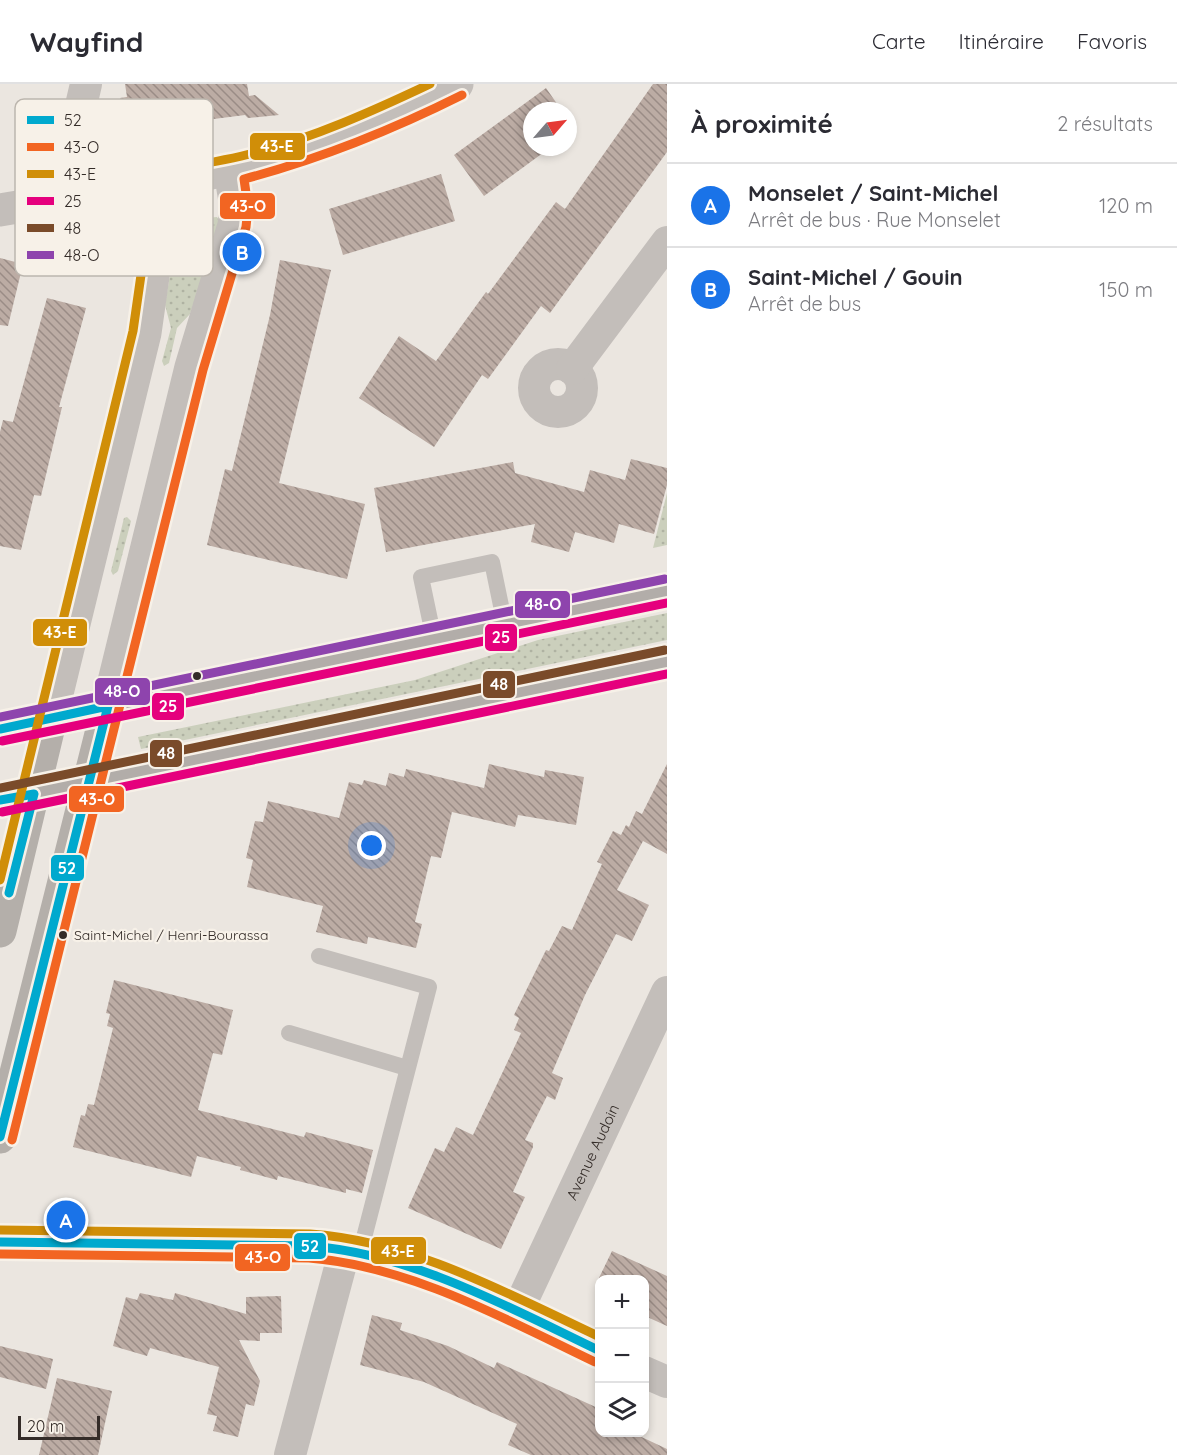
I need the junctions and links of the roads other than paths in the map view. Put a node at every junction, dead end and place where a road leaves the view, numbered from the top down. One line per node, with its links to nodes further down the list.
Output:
1 (86, 84): 3 (street)
2 (456, 84): 4 (street)
3 (83, 99)
4 (230, 170): 5 (street); 15 (street)
5 (213, 173)
6 (15, 207): 7 (street)
7 (0, 210)
8 (667, 242): 10 (street)
9 (154, 276): 16 (street)
10 (572, 369)
11 (667, 591): 12 (main road)
12 (505, 625): 13 (main road); 13 (lane)
13 (434, 639): 15 (main road)
14 (667, 662): 18 (main road)
15 (108, 706): 16 (main road); 18 (main road)
16 (51, 718): 17 (main road); 19 (main road)
17 (0, 729)
18 (89, 782): 19 (main road); 26 (main road)
19 (34, 794): 20 (main road); 21 (main road)
20 (0, 800)
21 (0, 931)
22 (319, 956): 25 (lane)
23 (667, 992): 29 (street, Avenue Audoin)
24 (289, 1033): 25 (lane)
25 (407, 1068): 28 (lane)
26 (0, 1137)
27 (0, 1242): 28 (street)
28 (353, 1251): 29 (street); 33 (street)
29 (517, 1312): 30 (street)
30 (595, 1349)
31 (649, 1374): 32 (street)
32 (667, 1382)
33 (290, 1455)

